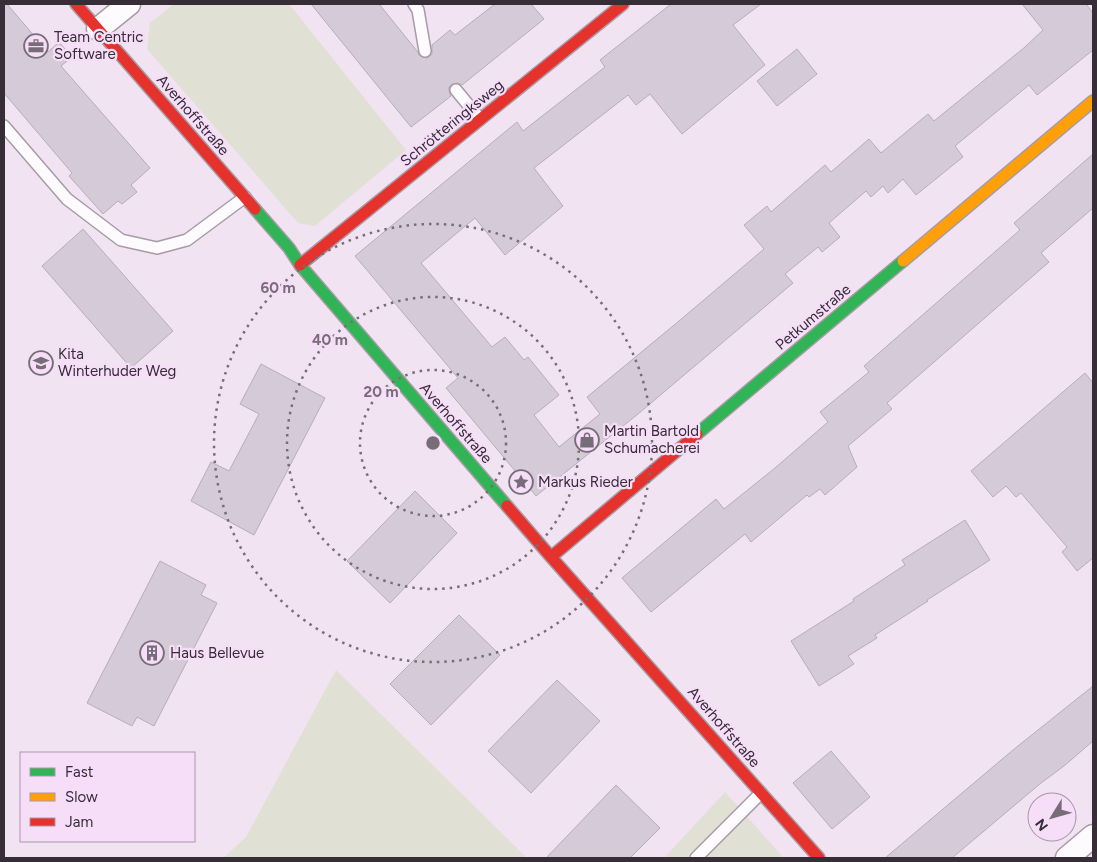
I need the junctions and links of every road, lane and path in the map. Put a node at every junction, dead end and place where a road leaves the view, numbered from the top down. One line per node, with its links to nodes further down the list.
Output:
1 (76, 4): 5 (street, Averhoffstraße)
2 (129, 4): 5 (street)
3 (414, 4): 6 (lane)
4 (623, 4): 9 (street, Schrötteringksweg)
5 (98, 29): 11 (street, Averhoffstraße)
6 (425, 51)
7 (456, 90): 9 (lane)
8 (1093, 101): 13 (street, Petkumstraße)
9 (480, 119): 12 (street, Schrötteringksweg)
10 (4, 126): 11 (lane)
11 (245, 198): 12 (street, Averhoffstraße)
12 (300, 265): 13 (street, Averhoffstraße)
13 (551, 557): 14 (street, Averhoffstraße)
14 (761, 793): 16 (lane); 17 (street, Averhoffstraße)
15 (1093, 836): 18 (street)
16 (696, 858)
17 (819, 858)
18 (1067, 858)

